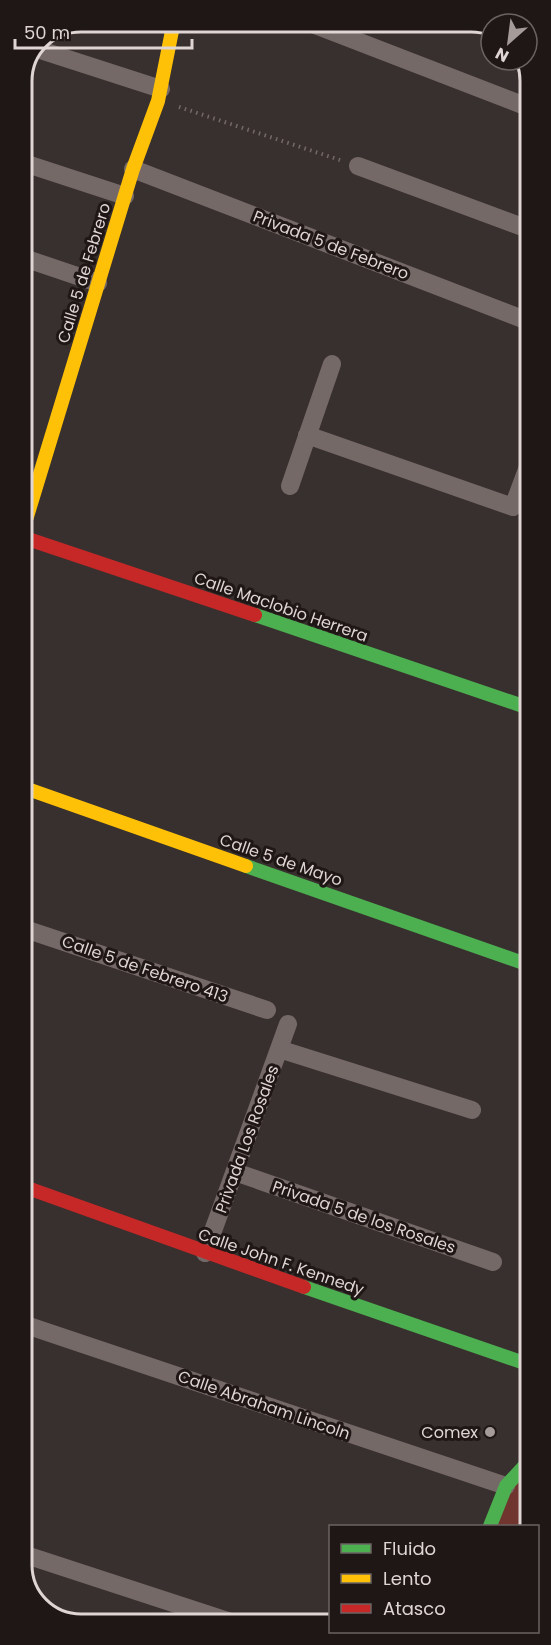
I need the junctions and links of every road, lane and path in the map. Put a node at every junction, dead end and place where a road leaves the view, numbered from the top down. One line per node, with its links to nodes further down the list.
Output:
1 (172, 32): 4 (street, Calle 5 de Febrero)
2 (333, 32): 5 (street)
3 (42, 51): 4 (street)
4 (160, 95): 7 (path); 8 (street, Calle 5 de Febrero)
5 (519, 104)
6 (32, 166): 9 (street)
7 (358, 166): 10 (street)
8 (133, 169): 9 (street, Calle 5 de Febrero); 13 (street, Privada 5 de Febrero)
9 (125, 196): 12 (street, Calle 5 de Febrero)
10 (519, 226)
11 (32, 261): 12 (street)
12 (98, 283): 18 (street, Calle 5 de Febrero)
13 (519, 318)
14 (332, 363): 15 (street)
15 (307, 435): 16 (street); 17 (street)
16 (290, 486)
17 (519, 491)
18 (32, 502)
19 (32, 538): 20 (street, Calle Maclobio Herrera)
20 (519, 705)
21 (32, 791): 23 (street, Calle 5 de Mayo)
22 (32, 931): 24 (street, Calle 5 de Febrero 413)
23 (519, 961)
24 (267, 1011)
25 (288, 1024): 26 (street, Privada Los Rosales)
26 (279, 1049): 27 (street); 28 (street, Privada Los Rosales)
27 (472, 1110)
28 (235, 1172): 30 (street, Privada Los Rosales); 31 (street, Privada 5 de los Rosales)
29 (32, 1190): 30 (street, Calle John F. Kennedy)
30 (206, 1253): 33 (street, Calle John F. Kennedy)
31 (493, 1262)
32 (32, 1326): 35 (street, Calle Abraham Lincoln)
33 (519, 1361)
34 (519, 1472): 35 (street)
35 (506, 1486): 36 (street)
36 (491, 1525)
37 (32, 1557): 38 (street)
38 (204, 1613)

